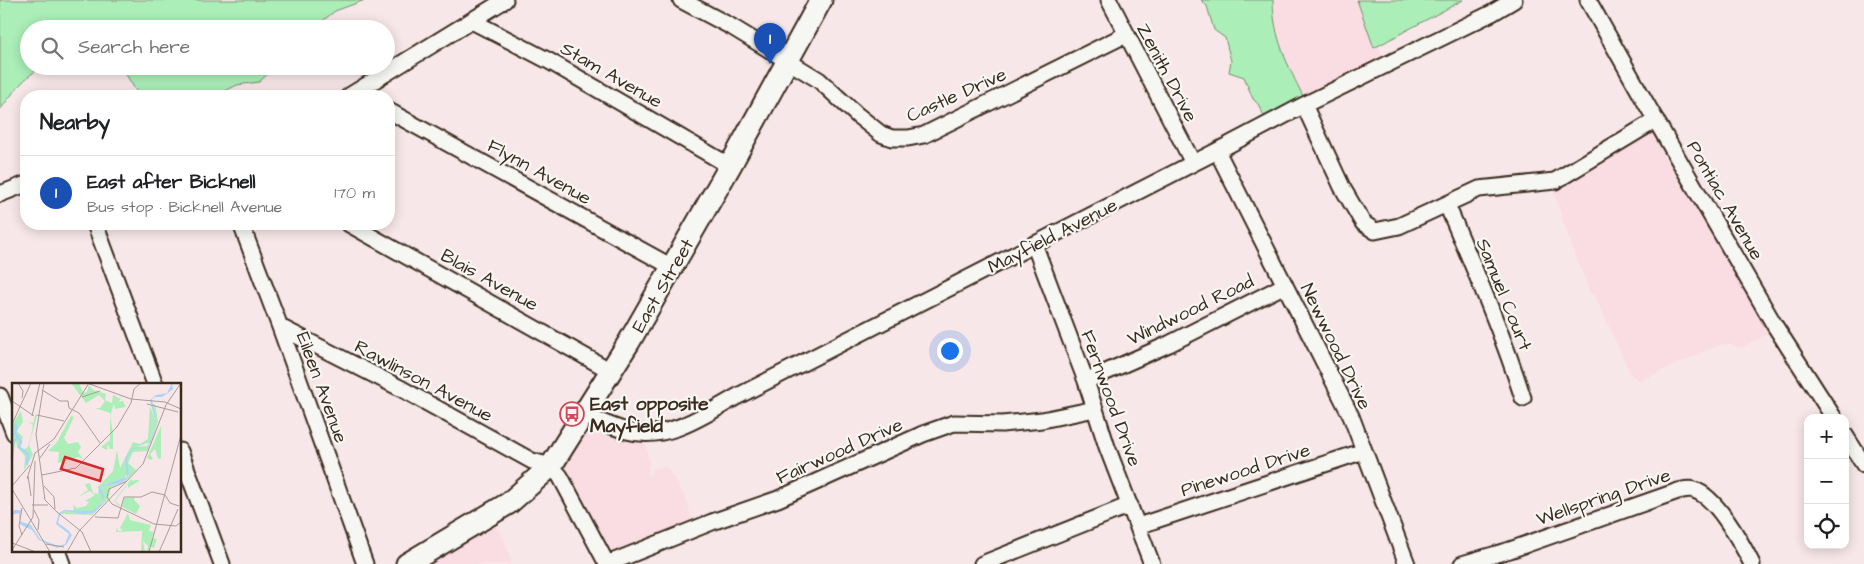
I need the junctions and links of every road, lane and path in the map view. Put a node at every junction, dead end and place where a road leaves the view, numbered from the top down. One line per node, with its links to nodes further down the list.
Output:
1 (505, 0): 7 (street)
2 (681, 0): 9 (street, Castle Drive)
3 (821, 0): 9 (main road, East Street)
4 (1109, 0): 8 (street, Zenith Drive)
5 (1514, 0): 13 (street, Mayfield Avenue)
6 (1588, 0): 15 (street, Pontiac Avenue)
7 (472, 21): 10 (street); 18 (street, Stam Avenue)
8 (1125, 35): 9 (street, Castle Drive); 17 (street, Zenith Drive)
9 (788, 61): 18 (main road, East Street)
10 (395, 70)
11 (387, 75): 12 (street)
12 (363, 90)
13 (1304, 105): 16 (street, Mayfield Avenue); 21 (street)
14 (395, 114): 26 (street, Flynn Avenue)
15 (1656, 120): 21 (street); 35 (street, Pontiac Avenue)
16 (1217, 151): 17 (street, Mayfield Avenue); 27 (street, Newwood Drive)
17 (1193, 163): 25 (street, Mayfield Avenue)
18 (730, 166): 26 (main road, East Street)
19 (20, 186): 20 (street)
20 (0, 194)
21 (1447, 204): 33 (street, Samuel Court)
22 (97, 230): 31 (street)
23 (243, 230): 28 (street, Eileen Avenue)
24 (359, 230): 29 (street, Blais Avenue)
25 (1034, 244): 30 (street, Fernwood Drive); 36 (street, Mayfield Avenue)
26 (672, 267): 29 (main road, East Street)
27 (1285, 285): 30 (street, Windwood Road); 39 (street, Newwood Drive)
28 (280, 327): 42 (street, Rawlinson Avenue); 48 (street, Eileen Avenue)
29 (611, 371): 36 (main road, East Street)
30 (1086, 381): 34 (street, Fernwood Drive)
31 (155, 383)
32 (0, 396): 37 (street)
33 (1523, 398)
34 (1094, 409): 43 (street, Fernwood Drive); 50 (street, Fairwood Drive)
35 (1831, 414)
36 (583, 415): 42 (main road, East Street)
37 (12, 428)
38 (1849, 441): 41 (street)
39 (1364, 450): 44 (street, Pinewood Drive); 53 (street, Newwood Drive)
40 (181, 454): 47 (street)
41 (1864, 465)
42 (551, 466): 49 (main road); 50 (street)
43 (1130, 505): 44 (street, Fernwood Drive); 51 (street)
44 (1138, 526): 52 (street, Fernwood Drive)
45 (58, 552): 46 (street)
46 (62, 564)
47 (222, 564)
48 (364, 564)
49 (407, 564)
50 (607, 564)
51 (982, 564)
52 (1152, 564)
53 (1407, 564)
54 (1462, 564): 55 (street, Wellspring Drive)
55 (1752, 564)

